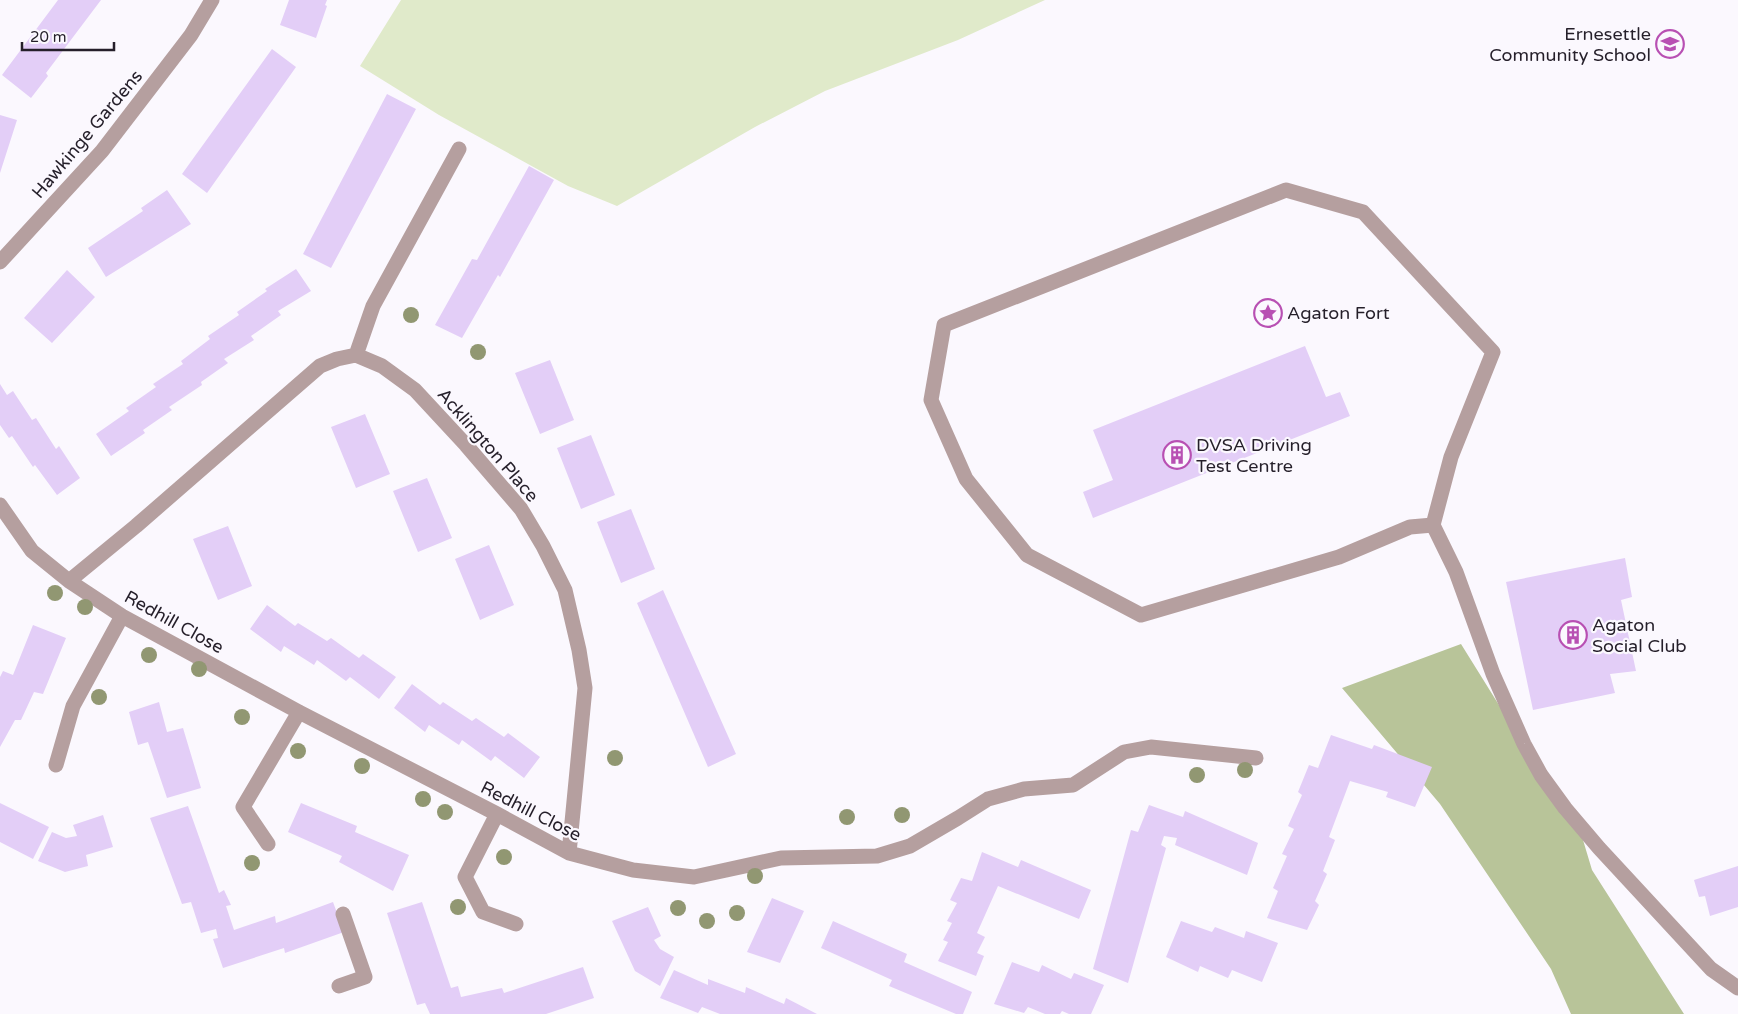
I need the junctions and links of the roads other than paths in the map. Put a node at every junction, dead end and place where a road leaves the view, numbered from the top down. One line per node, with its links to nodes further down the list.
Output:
1 (212, 0): 3 (street, Hawkinge Gardens)
2 (459, 149): 4 (street)
3 (0, 262)
4 (356, 355): 7 (street); 14 (street, Acklington Place)
5 (0, 505): 7 (street, Redhill Close)
6 (1433, 524): 6 (street); 18 (street)
7 (69, 581): 8 (street, Redhill Close)
8 (122, 616): 9 (street, Redhill Close); 11 (street)
9 (299, 712): 12 (street, Redhill Close); 13 (street)
10 (1256, 758): 14 (street, Redhill Close)
11 (56, 765)
12 (497, 814): 14 (street, Redhill Close); 16 (street)
13 (268, 844)
14 (569, 854)
15 (343, 914): 17 (street)
16 (516, 924)
17 (339, 986)
18 (1738, 988)

